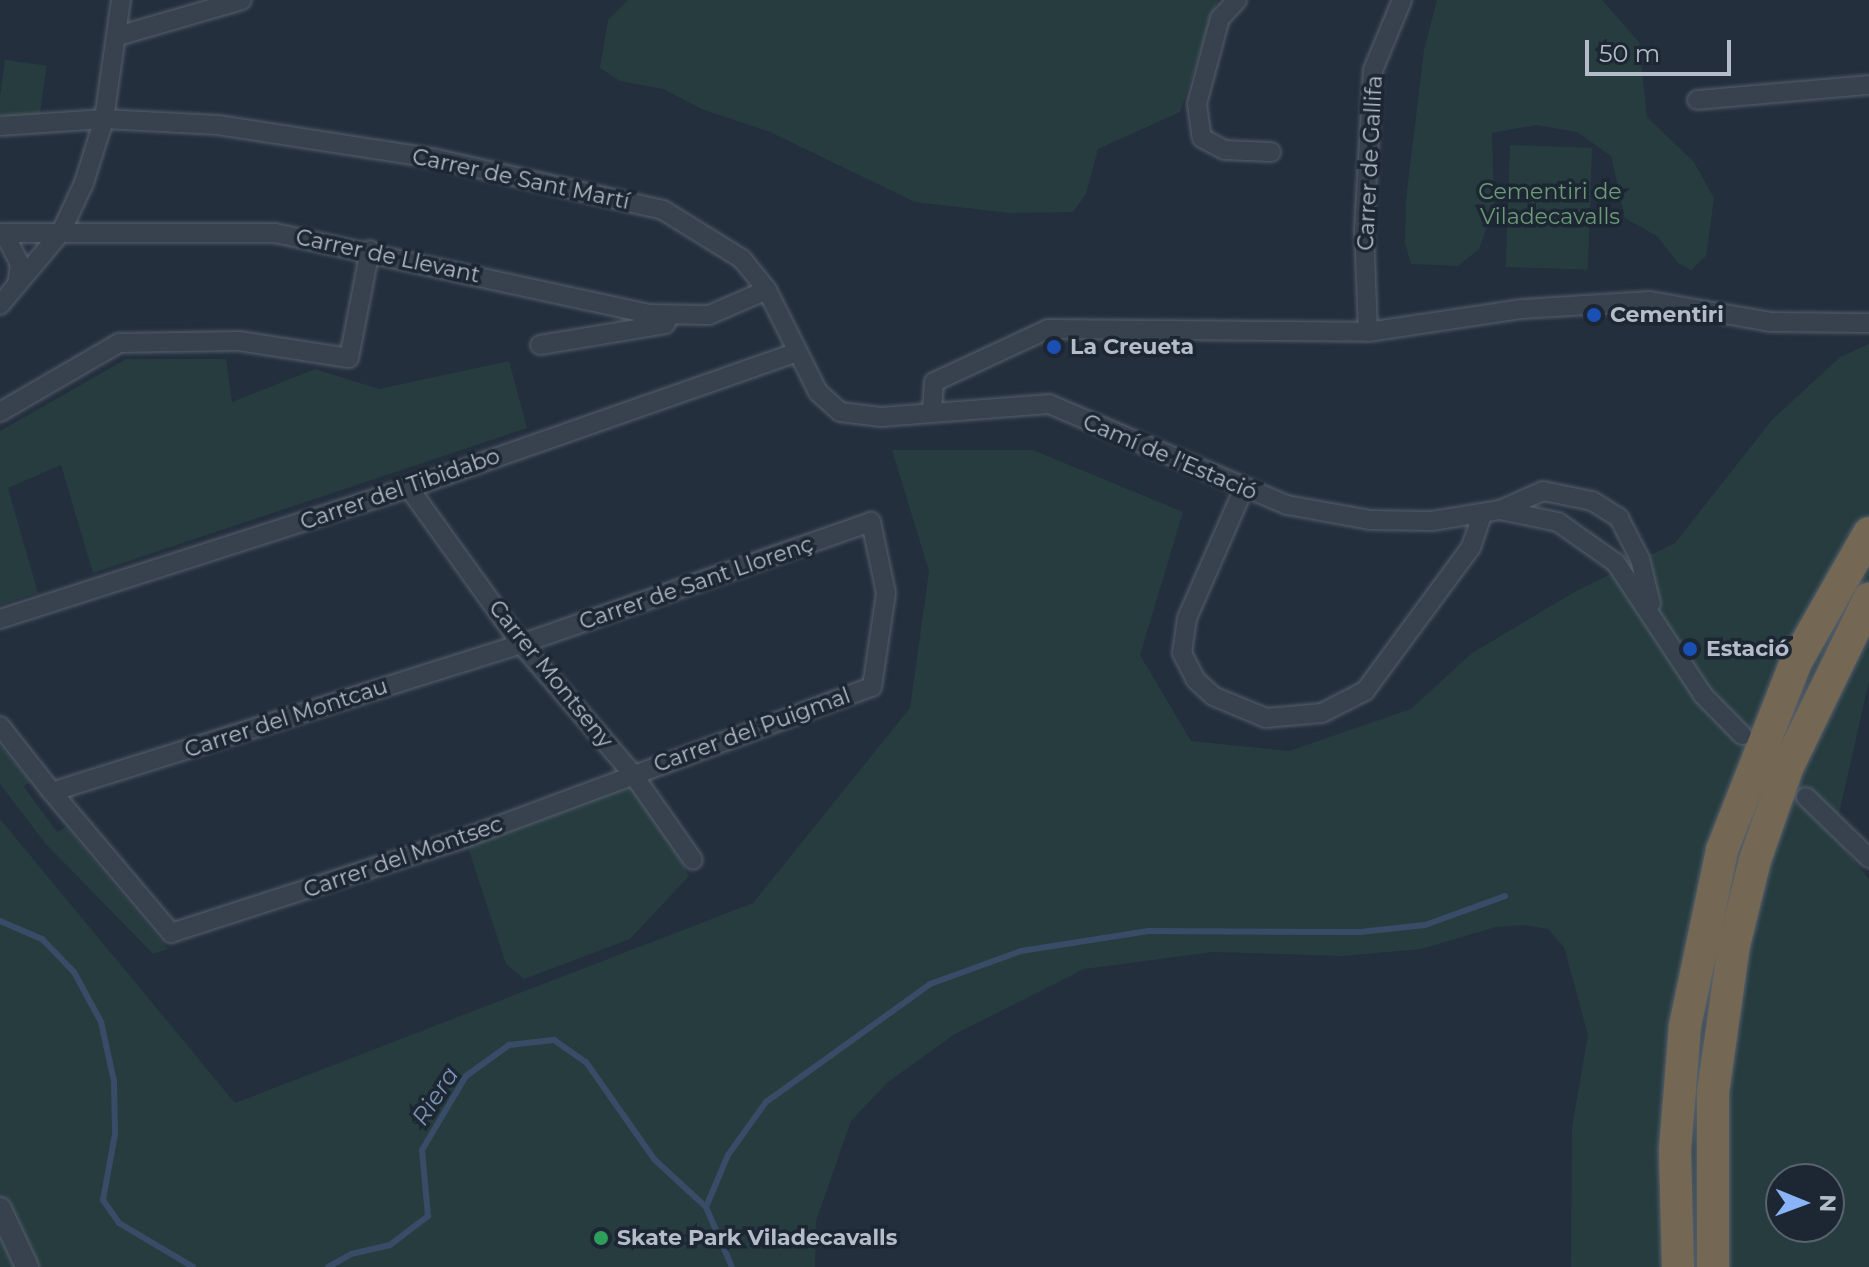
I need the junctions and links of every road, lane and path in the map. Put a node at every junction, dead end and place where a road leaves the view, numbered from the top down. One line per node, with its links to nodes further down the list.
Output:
1 (121, 0): 5 (street)
2 (242, 0): 5 (street)
3 (1237, 0): 10 (street)
4 (1402, 0): 19 (street, Carrer de Gallifa)
5 (119, 28): 8 (street)
6 (1869, 85): 7 (street)
7 (1697, 100)
8 (104, 119): 9 (street, Carrer de Sant Martí); 11 (street); 15 (street, Carrer de Sant Martí)
9 (0, 126)
10 (1271, 152)
11 (61, 232): 12 (street, Carrer de Llevant); 13 (street, Carrer de Llevant); 14 (street)
12 (2, 233): 14 (street)
13 (370, 250): 17 (street, Carrer de Llevant); 23 (street)
14 (17, 285): 16 (street)
15 (767, 290): 17 (street, Carrer de Llevant); 21 (street, Carrer de Sant Martí)
16 (0, 305)
17 (671, 314): 20 (street)
18 (1869, 323): 19 (street)
19 (1368, 332): 22 (street)
20 (540, 345)
21 (797, 352): 24 (street, Carrer de Sant Martí); 25 (street, Carrer del Tibidabo)
22 (932, 411): 24 (street, Camí de l'Estació); 26 (street, Camí de l'Estació)
23 (0, 412)
24 (840, 412)
25 (409, 488): 30 (street, Carrer del Tibidabo); 32 (street, Carrer Montseny)
26 (1243, 490): 27 (street, Camí de l'Estació); 27 (street)
27 (1492, 512): 31 (street, Camí de l'Estació); 31 (street, Camí de l'Estació)
28 (1869, 533): 42 (highway)
29 (1869, 599): 34 (highway)
30 (0, 619)
31 (1658, 624): 36 (street, Camí de l'Estació)
32 (521, 644): 33 (street, Carrer de Sant Llorenç); 37 (street, Carrer Montseny); 38 (street, Carrer del Montcau)
33 (872, 687): 37 (street, Carrer del Puigmal)
34 (1815, 707): 49 (highway); 50 (highway)
35 (0, 726): 38 (street)
36 (1742, 735)
37 (632, 773): 38 (street, Carrer del Montsec); 41 (street, Carrer Montseny)
38 (52, 792)
39 (1806, 797): 40 (street)
40 (1869, 858)
41 (693, 860)
42 (1678, 1089): 47 (highway); 48 (highway)
43 (0, 1209): 44 (street)
44 (15, 1238): 45 (street); 46 (street)
45 (27, 1267)
46 (40, 1267)
47 (1662, 1267)
48 (1678, 1267)
49 (1713, 1267)
50 (1735, 1267)

